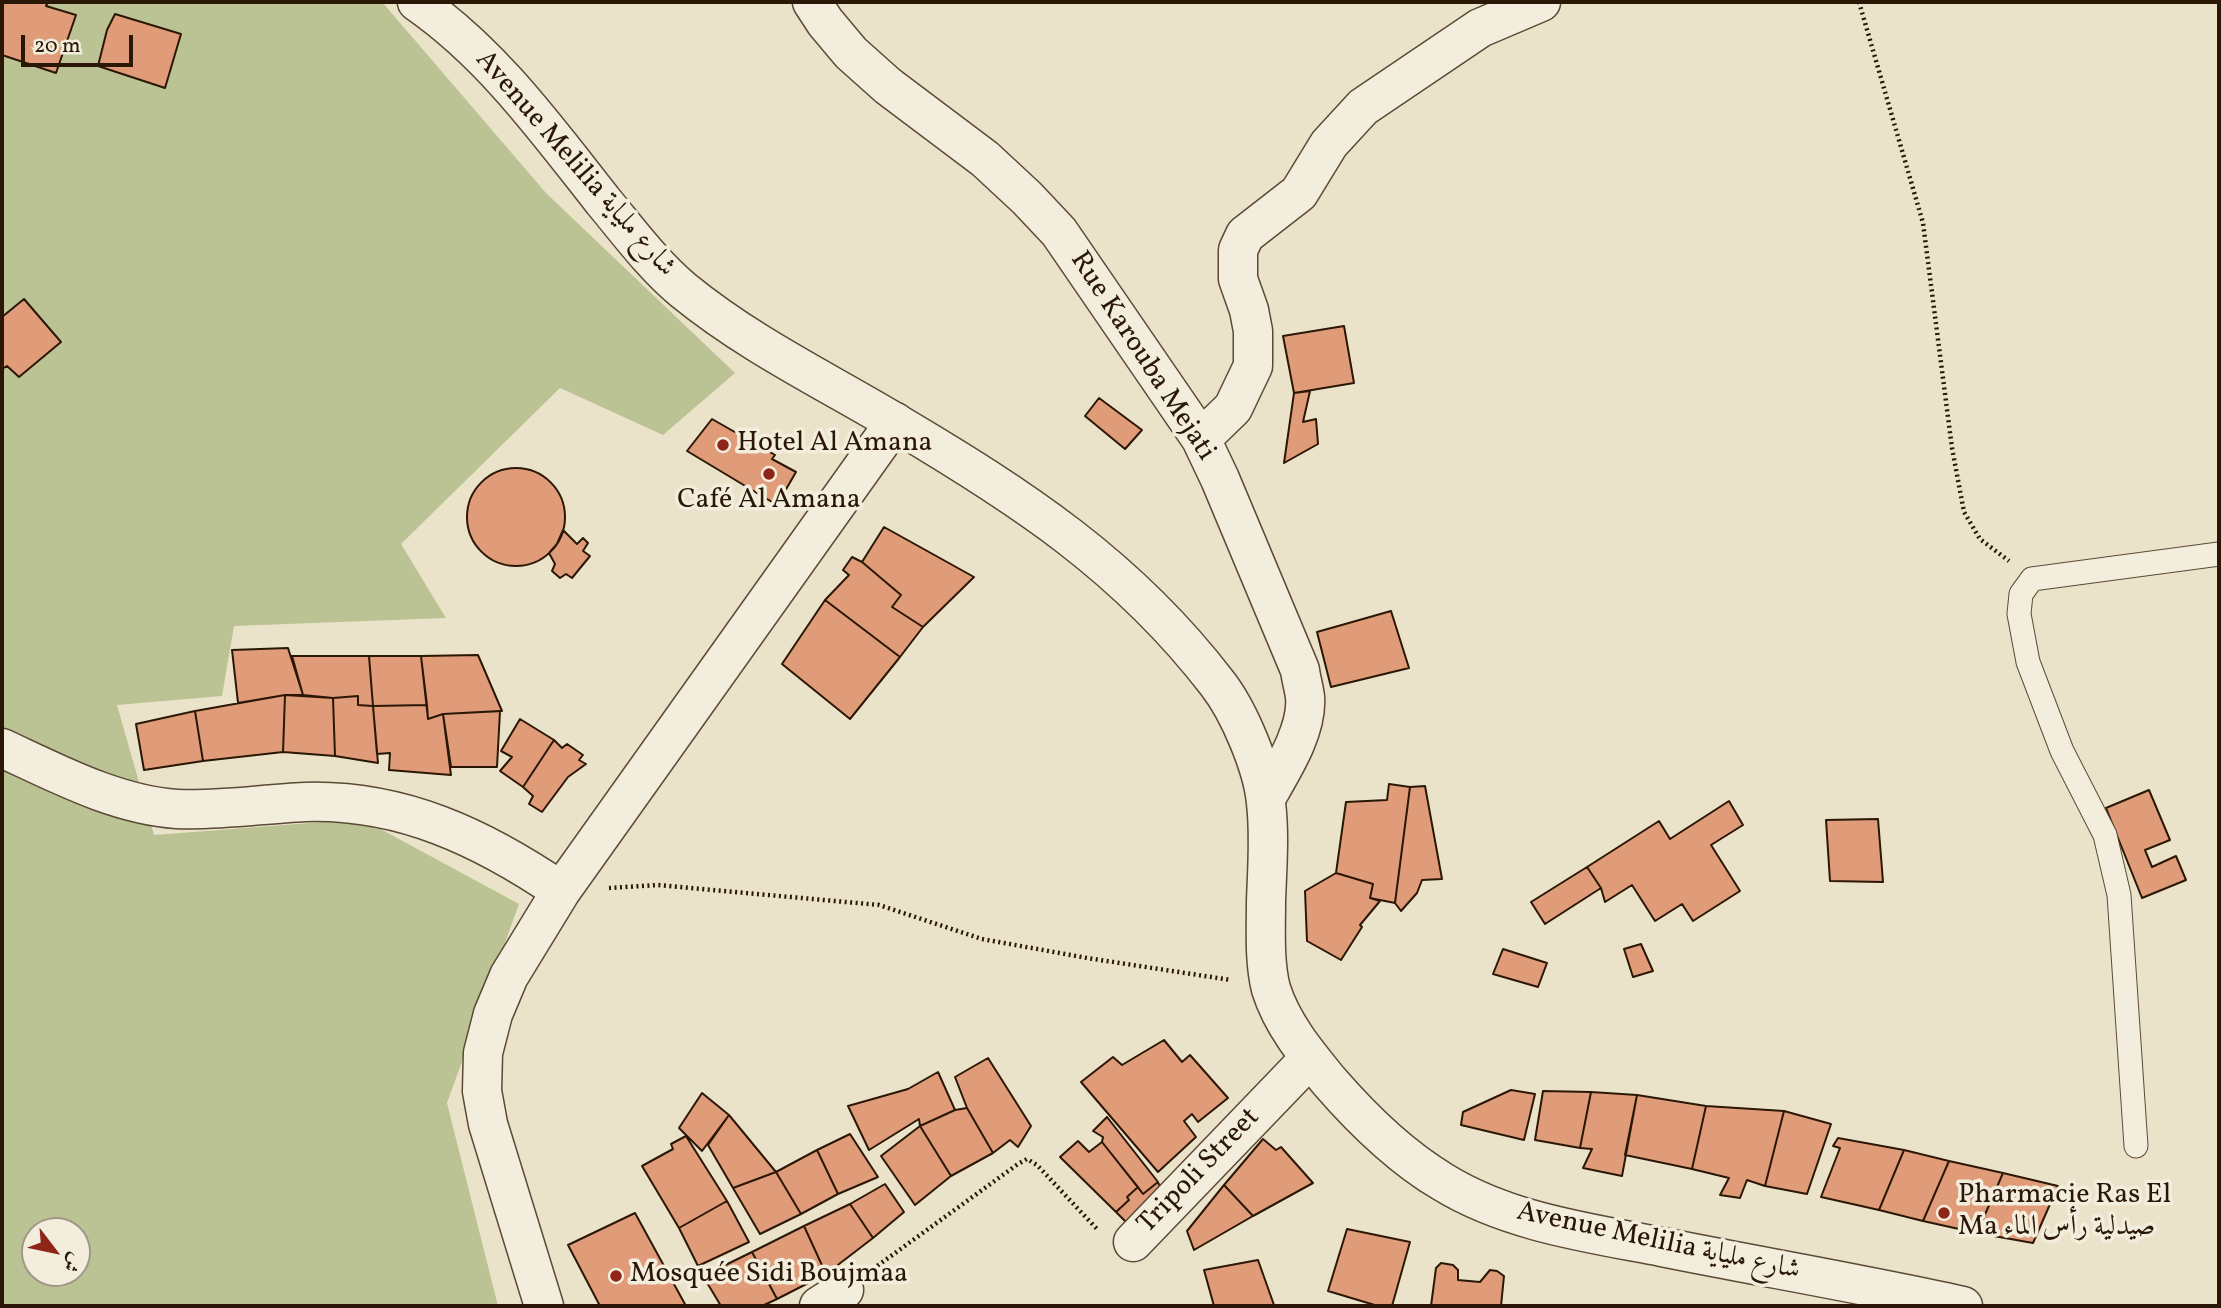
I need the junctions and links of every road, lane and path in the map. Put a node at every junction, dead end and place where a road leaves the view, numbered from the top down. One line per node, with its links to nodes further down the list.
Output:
1 (417, 2): 5 (street, Avenue Melilia شارع ملياية)
2 (812, 2): 6 (street, Rue Karouba Mejati)
3 (1541, 2): 6 (street)
4 (1859, 2): 8 (path)
5 (895, 422): 10 (street, Avenue Melilia شارع ملياية); 11 (street)
6 (1201, 439): 10 (street, Rue Karouba Mejati)
7 (2219, 554): 8 (lane)
8 (2032, 579): 14 (lane)
9 (2, 748): 11 (street)
10 (1266, 798): 12 (street, Avenue Melilia شارع ملياية)
11 (565, 886): 12 (path); 17 (street)
12 (1270, 985): 13 (street, Avenue Melilia شارع ملياية)
13 (1310, 1058): 15 (street, Tripoli Street); 18 (street, Avenue Melilia شارع ملياية)
14 (2136, 1146)
15 (1133, 1242): 16 (path, Tripoli Street)
16 (831, 1298)
17 (544, 1306)
18 (1963, 1306)

